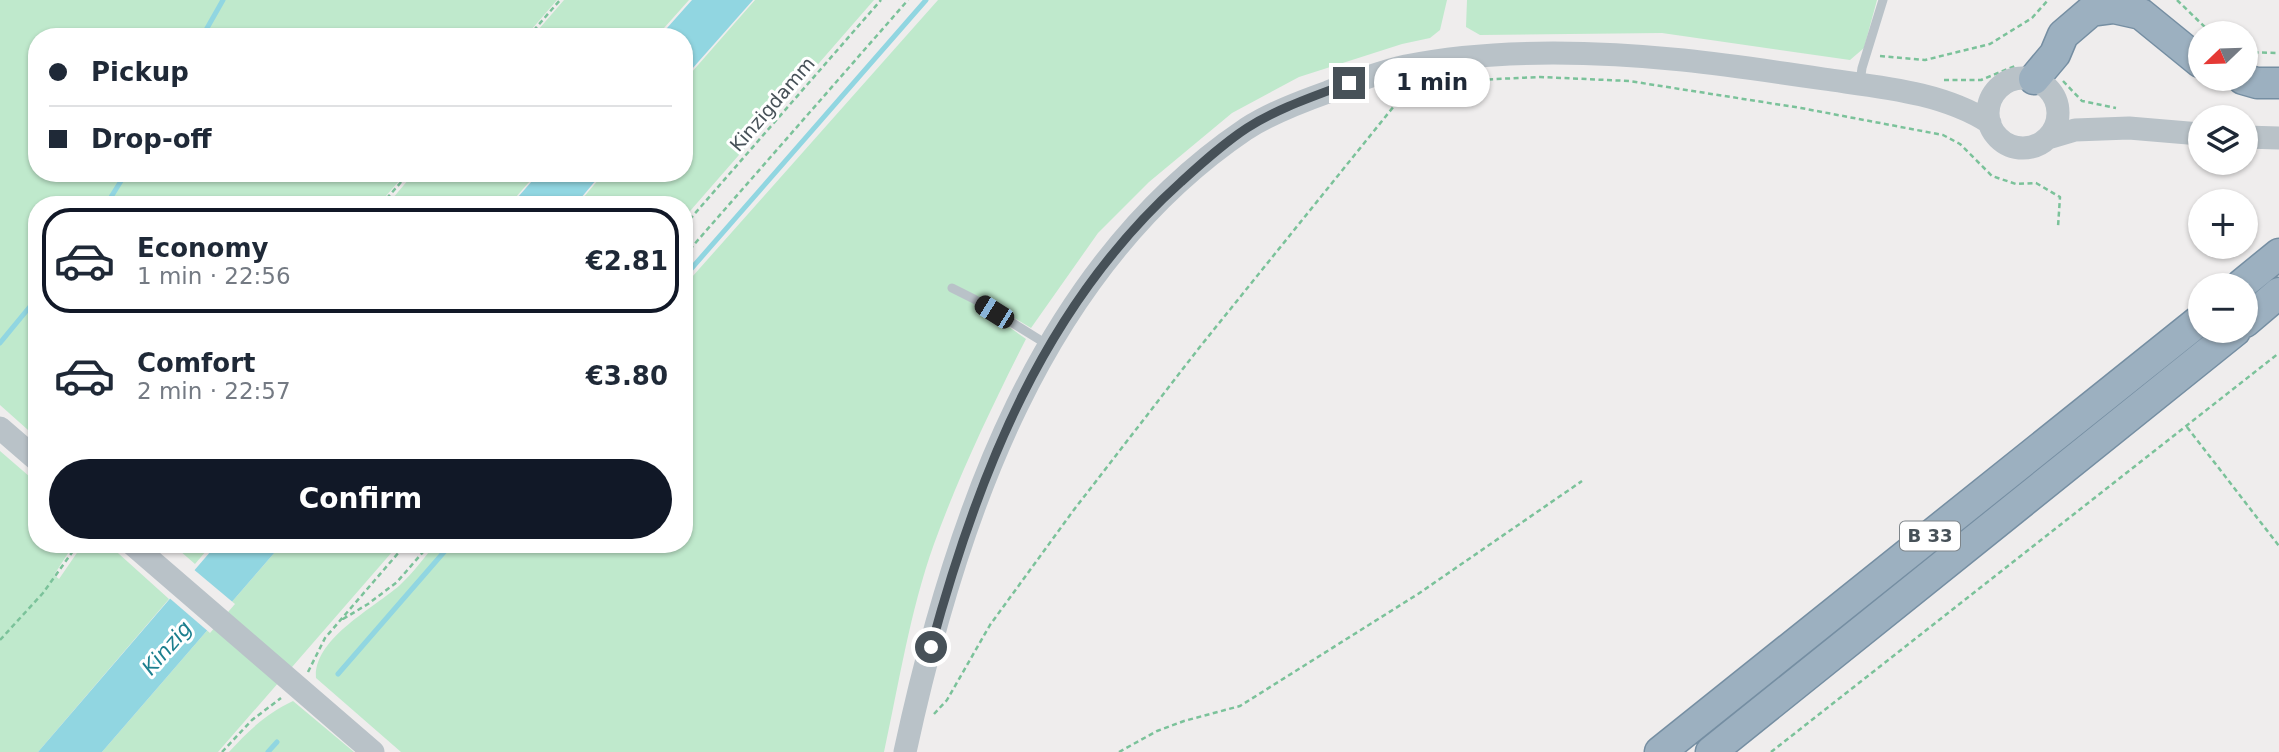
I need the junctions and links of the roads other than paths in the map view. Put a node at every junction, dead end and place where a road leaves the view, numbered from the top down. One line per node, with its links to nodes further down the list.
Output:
1 (1883, 0): 6 (lane)
2 (2188, 52): 3 (highway)
3 (2032, 70): 8 (street); 9 (street)
4 (2258, 83): 5 (highway)
5 (2279, 83)
6 (1860, 84): 7 (street); 23 (street)
7 (1931, 88): 8 (street); 11 (street)
8 (1997, 89): 11 (street)
9 (2056, 100): 10 (street); 14 (street)
10 (2124, 118): 12 (street); 14 (street)
11 (1990, 123): 14 (street)
12 (2188, 131)
13 (2258, 137): 15 (street)
14 (2048, 138)
15 (2279, 138)
16 (2279, 254): 17 (highway)
17 (2256, 273)
18 (952, 288): 23 (lane)
19 (2279, 293): 20 (highway)
20 (2258, 311)
21 (2188, 330): 29 (highway, B 33)
22 (2220, 343): 30 (highway, B 33)
23 (1048, 345): 28 (street)
24 (0, 428): 25 (street)
25 (28, 452)
26 (143, 553): 27 (street)
27 (373, 752)
28 (905, 752)
29 (1660, 752)
30 (1711, 752)

